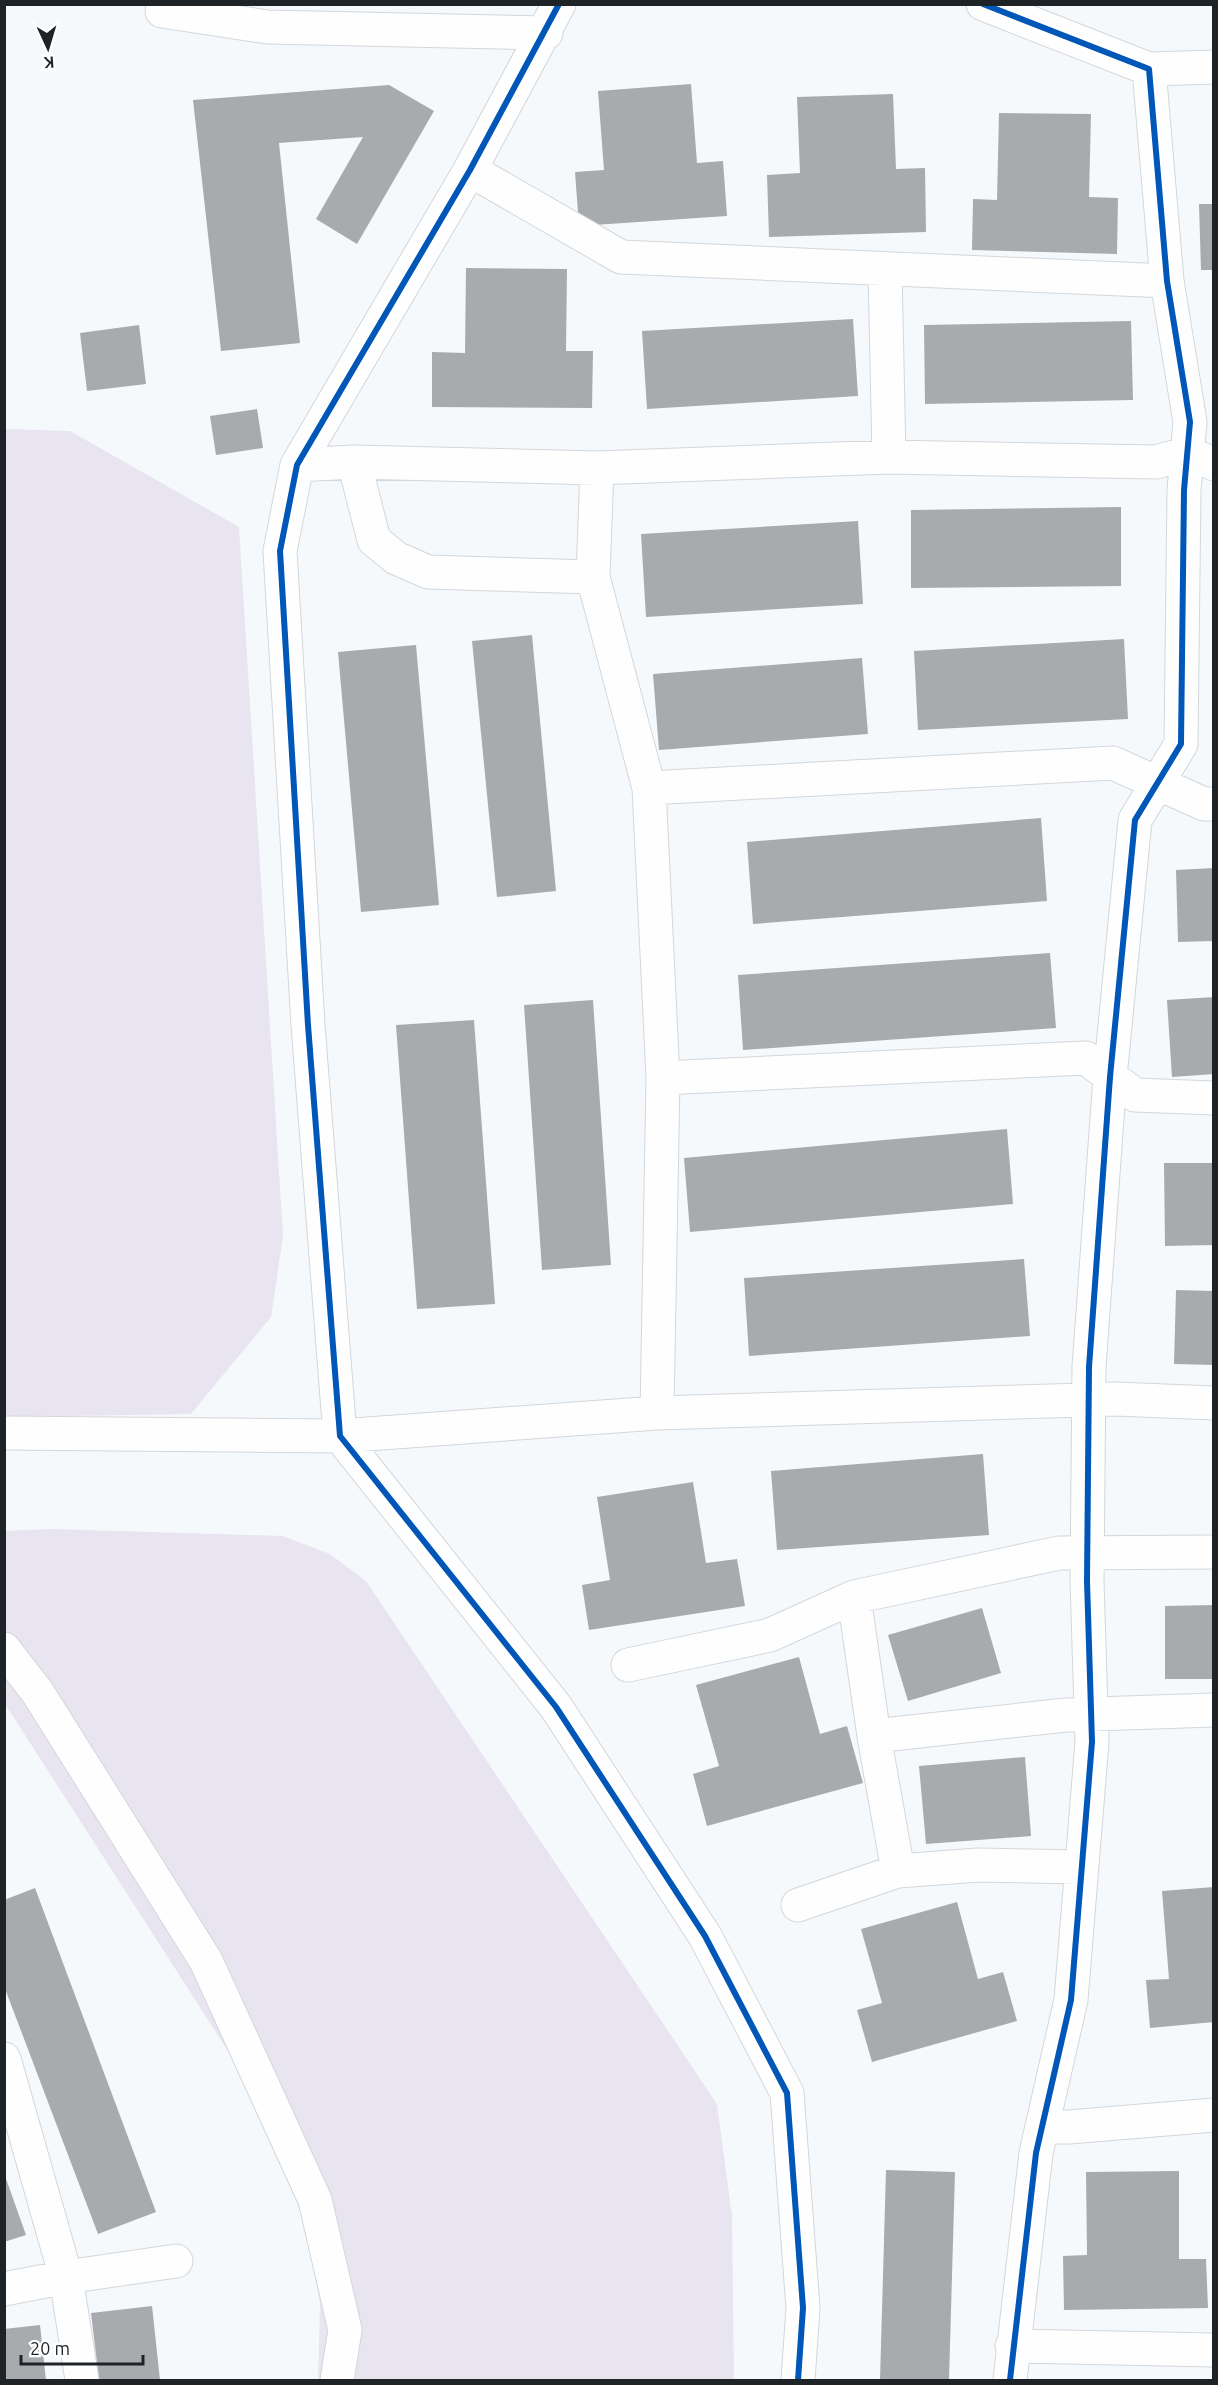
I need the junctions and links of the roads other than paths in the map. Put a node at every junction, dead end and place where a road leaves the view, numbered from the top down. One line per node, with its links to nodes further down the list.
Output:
1 (983, 4): 5 (street)
2 (162, 10): 3 (street)
3 (553, 19): 6 (street)
4 (1214, 67): 5 (street)
5 (1149, 69): 8 (street)
6 (470, 170): 7 (street); 12 (street)
7 (885, 270): 8 (street); 9 (street)
8 (1167, 282): 10 (street)
9 (889, 458): 10 (street); 13 (street)
10 (1201, 459): 15 (street)
11 (354, 462): 12 (street); 13 (street); 14 (street)
12 (297, 465): 25 (street)
13 (597, 468): 14 (street)
14 (593, 577): 16 (street)
15 (1159, 783): 16 (street); 17 (street); 18 (street)
16 (649, 788): 19 (street)
17 (1214, 804)
18 (1110, 1077): 19 (street); 20 (street); 21 (street)
19 (663, 1078): 23 (street)
20 (1214, 1098)
21 (1088, 1400): 22 (street); 23 (street); 27 (street)
22 (1214, 1403)
23 (657, 1413): 25 (street)
24 (4, 1433): 25 (street)
25 (340, 1436): 47 (street)
26 (1214, 1552): 27 (street)
27 (1087, 1553): 28 (street); 32 (street)
28 (854, 1597): 30 (street); 33 (street)
29 (4, 1649): 46 (street)
30 (628, 1665)
31 (1214, 1710): 32 (street)
32 (1091, 1715): 33 (street); 34 (street)
33 (874, 1736): 35 (street)
34 (1082, 1867): 35 (street); 39 (street)
35 (898, 1871): 36 (street)
36 (798, 1905)
37 (4, 2059): 41 (street)
38 (1214, 2115): 39 (street)
39 (1042, 2127): 43 (street)
40 (176, 2261): 41 (street)
41 (66, 2277): 42 (street); 45 (street)
42 (4, 2289)
43 (1012, 2346): 44 (street); 48 (street)
44 (1214, 2350)
45 (82, 2380)
46 (337, 2380)
47 (798, 2380)
48 (1010, 2380)

